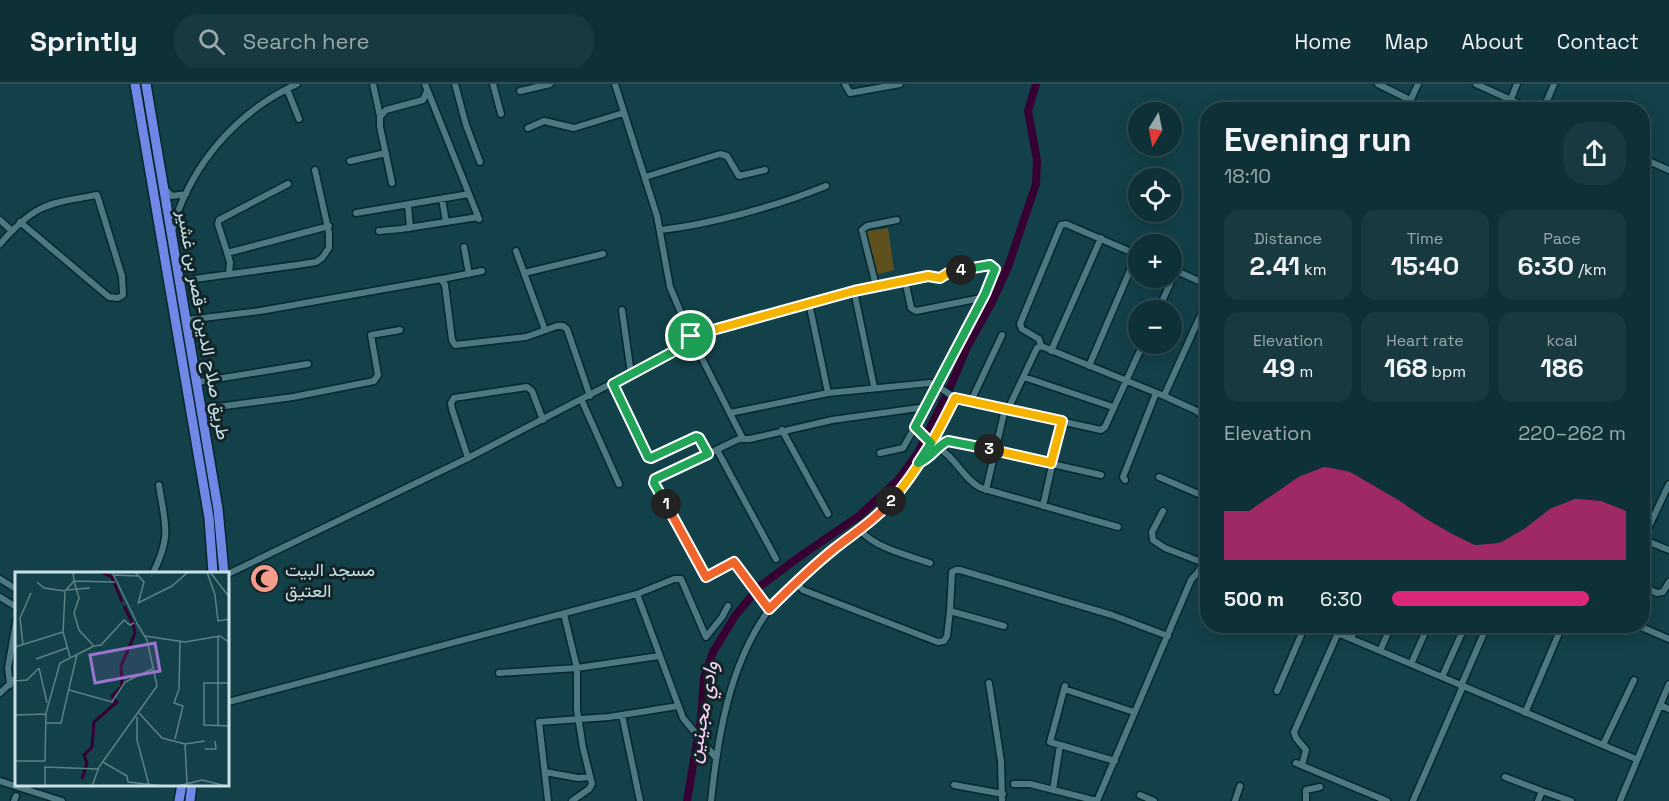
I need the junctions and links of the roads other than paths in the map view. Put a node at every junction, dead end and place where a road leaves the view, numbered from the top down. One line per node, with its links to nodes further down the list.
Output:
1 (135, 84): 112 (highway)
2 (146, 84): 40 (highway, طريق صلاح الدين -قصر بن غشير)
3 (297, 84): 18 (street)
4 (373, 84): 26 (street)
5 (455, 84): 31 (street)
6 (493, 84): 25 (street)
7 (550, 84): 16 (street)
8 (615, 84): 24 (street)
9 (845, 84): 10 (street)
10 (900, 84)
11 (1378, 84): 21 (street)
12 (1418, 84): 21 (street)
13 (1476, 84): 20 (street)
14 (1517, 84): 20 (street)
15 (1554, 84): 23 (street)
16 (533, 86): 19 (street)
17 (426, 87): 26 (street); 42 (street)
18 (287, 89): 27 (street); 41 (street)
19 (520, 91)
20 (1510, 99): 22 (street)
21 (1410, 100)
22 (1516, 102)
23 (1546, 102)
24 (624, 112): 28 (street); 36 (street)
25 (501, 114)
26 (380, 117): 29 (street)
27 (299, 119)
28 (528, 128)
29 (386, 153): 30 (street); 37 (street)
30 (350, 161)
31 (480, 162)
32 (1650, 162): 35 (street)
33 (315, 170): 50 (street)
34 (765, 170): 36 (street)
35 (1669, 170)
36 (645, 177): 52 (street)
37 (392, 183)
38 (288, 184): 61 (street)
39 (826, 186): 52 (street)
40 (163, 187): 41 (street); 54 (highway, طريق صلاح الدين -قصر بن غشير)
41 (186, 194): 54 (street)
42 (469, 194): 43 (street); 49 (street)
43 (442, 199): 44 (street); 49 (street)
44 (408, 205): 45 (street); 51 (street)
45 (356, 213)
46 (0, 220): 53 (street)
47 (897, 220): 73 (street)
48 (20, 222): 48 (street); 53 (street)
49 (446, 222): 51 (street)
50 (328, 226): 61 (street); 65 (street)
51 (410, 228): 55 (street)
52 (661, 230): 83 (street)
53 (12, 231): 57 (street)
54 (172, 231): 71 (highway, طريق صلاح الدين -قصر بن غشير)
55 (379, 231)
56 (1101, 238): 60 (street); 84 (street); 85 (street)
57 (0, 244)
58 (464, 247): 66 (street)
59 (516, 250): 64 (street)
60 (1128, 250)
61 (227, 253): 65 (street)
62 (603, 254): 64 (street)
63 (482, 271): 66 (street)
64 (524, 273): 81 (street)
65 (230, 274): 71 (street)
66 (469, 274): 69 (street)
67 (1182, 274): 72 (street)
68 (1128, 278): 88 (street)
69 (442, 279): 79 (street); 81 (street)
70 (905, 280): 73 (street); 75 (street); 75 (street)
71 (180, 281): 79 (highway, طريق صلاح الدين -قصر بن غشير)
72 (1200, 281)
73 (876, 286): 74 (street)
74 (854, 291): 76 (street); 95 (street)
75 (981, 298): 94 (street)
76 (809, 303): 83 (street); 96 (street)
77 (622, 310): 89 (street)
78 (1200, 317): 99 (street)
79 (187, 320): 92 (highway, طريق صلاح الدين -قصر بن غشير)
80 (400, 330): 105 (street)
81 (545, 330): 98 (street)
82 (1002, 335): 102 (street)
83 (692, 339): 89 (street); 107 (street)
84 (1041, 346): 85 (street); 90 (street)
85 (1051, 351): 88 (street)
86 (1138, 354): 91 (street)
87 (308, 364): 92 (street)
88 (1089, 366): 91 (street)
89 (631, 374): 93 (street)
90 (1024, 376): 104 (street); 106 (street)
91 (1125, 381): 97 (street); 104 (street)
92 (198, 382): 105 (highway, طريق صلاح الدين -قصر بن غشير)
93 (613, 384): 98 (street); 121 (street)
94 (936, 385): 95 (street); 100 (street); 103 (street)
95 (874, 387): 96 (street)
96 (828, 393): 107 (street)
97 (1156, 393): 99 (street); 127 (street)
98 (590, 396): 101 (street)
99 (1164, 396): 108 (street)
100 (955, 398): 102 (street); 116 (street)
101 (582, 400): 110 (street); 128 (street)
102 (971, 401): 106 (street)
103 (926, 407): 113 (street); 114 (street)
104 (1113, 407): 111 (street)
105 (202, 409): 109 (highway, طريق صلاح الدين -قصر بن غشير)
106 (1007, 409): 111 (street); 119 (street)
107 (730, 412): 115 (street)
108 (1199, 413)
109 (204, 420): 112 (highway); 147 (highway, طريق صلاح الدين -قصر بن غشير)
110 (543, 420): 122 (street); 122 (street)
111 (1062, 421): 124 (street)
112 (193, 422): 146 (highway)
113 (915, 427): 116 (street); 120 (street)
114 (782, 430): 115 (street); 135 (street)
115 (743, 439): 118 (street)
116 (931, 443): 123 (street)
117 (938, 448): 119 (street); 123 (street); 131 (street)
118 (717, 450): 121 (street); 141 (street)
119 (994, 450): 124 (street); 131 (street)
120 (880, 453)
121 (708, 454): 159 (street)
122 (468, 458): 148 (street)
123 (918, 463): 138 (street)
124 (1051, 463): 125 (street); 133 (street)
125 (1101, 475)
126 (1159, 477): 132 (street)
127 (1125, 480)
128 (619, 484)
129 (1669, 484): 136 (street)
130 (159, 485): 145 (street)
131 (986, 490): 133 (street)
132 (1200, 495)
133 (1043, 506): 137 (street)
134 (1162, 511): 142 (street)
135 (828, 514)
136 (1650, 524)
137 (1118, 527)
138 (861, 531): 143 (street); 152 (street)
139 (1650, 542): 140 (street)
140 (1669, 550)
141 (776, 559)
142 (1200, 561)
143 (930, 563)
144 (1200, 569): 149 (street)
145 (154, 572)
146 (213, 572)
147 (226, 572)
148 (230, 572)
149 (1198, 572): 173 (street)
150 (0, 579): 153 (street)
151 (1669, 582): 154 (street)
152 (797, 584): 159 (street); 160 (street)
153 (15, 588)
154 (1650, 589)
155 (637, 594): 158 (street); 161 (street); 177 (street)
156 (0, 597): 157 (street)
157 (15, 606)
158 (728, 606)
159 (769, 609): 200 (street)
160 (950, 611): 162 (street); 173 (street)
161 (564, 614): 179 (street); 190 (street)
162 (1004, 626)
163 (15, 628): 186 (street)
164 (1650, 631): 175 (street)
165 (1302, 633): 188 (street)
166 (1338, 633): 174 (street); 230 (street)
167 (1354, 633): 174 (street)
168 (1388, 633): 176 (street)
169 (1425, 633): 178 (street)
170 (1462, 633): 181 (street)
171 (1484, 633): 187 (street)
172 (1559, 633): 195 (street)
173 (1168, 636): 194 (street)
174 (1351, 638): 176 (street)
175 (1669, 639)
176 (1380, 651): 178 (street)
177 (659, 656): 179 (street); 192 (street)
178 (1411, 664): 181 (street)
179 (576, 668): 180 (street); 197 (street)
180 (499, 674)
181 (1442, 677): 187 (street)
182 (15, 679): 186 (street)
183 (1634, 680): 199 (street)
184 (989, 683): 218 (street)
185 (1669, 684): 191 (street)
186 (9, 685): 189 (street)
187 (1462, 686): 195 (street); 231 (street)
188 (1277, 691)
189 (0, 693)
190 (230, 701)
191 (1660, 705): 193 (street); 201 (street)
192 (678, 706): 196 (street); 200 (street)
193 (1669, 709)
194 (1134, 712): 198 (street); 202 (street)
195 (1525, 713): 199 (street)
196 (622, 715): 197 (street); 224 (street)
197 (579, 719): 203 (street); 204 (street)
198 (1060, 745): 202 (street); 214 (street)
199 (1603, 745): 201 (street)
200 (716, 758): 225 (street)
201 (1636, 759): 234 (street)
202 (1114, 761): 226 (street)
203 (545, 772): 204 (street); 222 (street)
204 (590, 777): 223 (street)
205 (1505, 777): 215 (street)
206 (0, 781): 216 (street)
207 (1014, 784): 214 (street)
208 (37, 786): 216 (street)
209 (182, 786): 220 (highway)
210 (192, 786): 221 (highway)
211 (954, 786): 218 (street)
212 (1240, 786): 228 (street)
213 (1320, 788): 229 (street)
214 (1053, 790): 226 (street)
215 (1542, 791): 232 (street); 233 (street)
216 (35, 793): 219 (street)
217 (1140, 795): 227 (street)
218 (1003, 797)
219 (62, 801)
220 (179, 801)
221 (190, 801)
222 (548, 801)
223 (572, 801)
224 (640, 801)
225 (711, 801)
226 (1097, 801)
227 (1154, 801)
228 (1235, 801)
229 (1306, 801)
230 (1387, 801)
231 (1413, 801)
232 (1538, 801)
233 (1571, 801)
234 (1620, 801)

